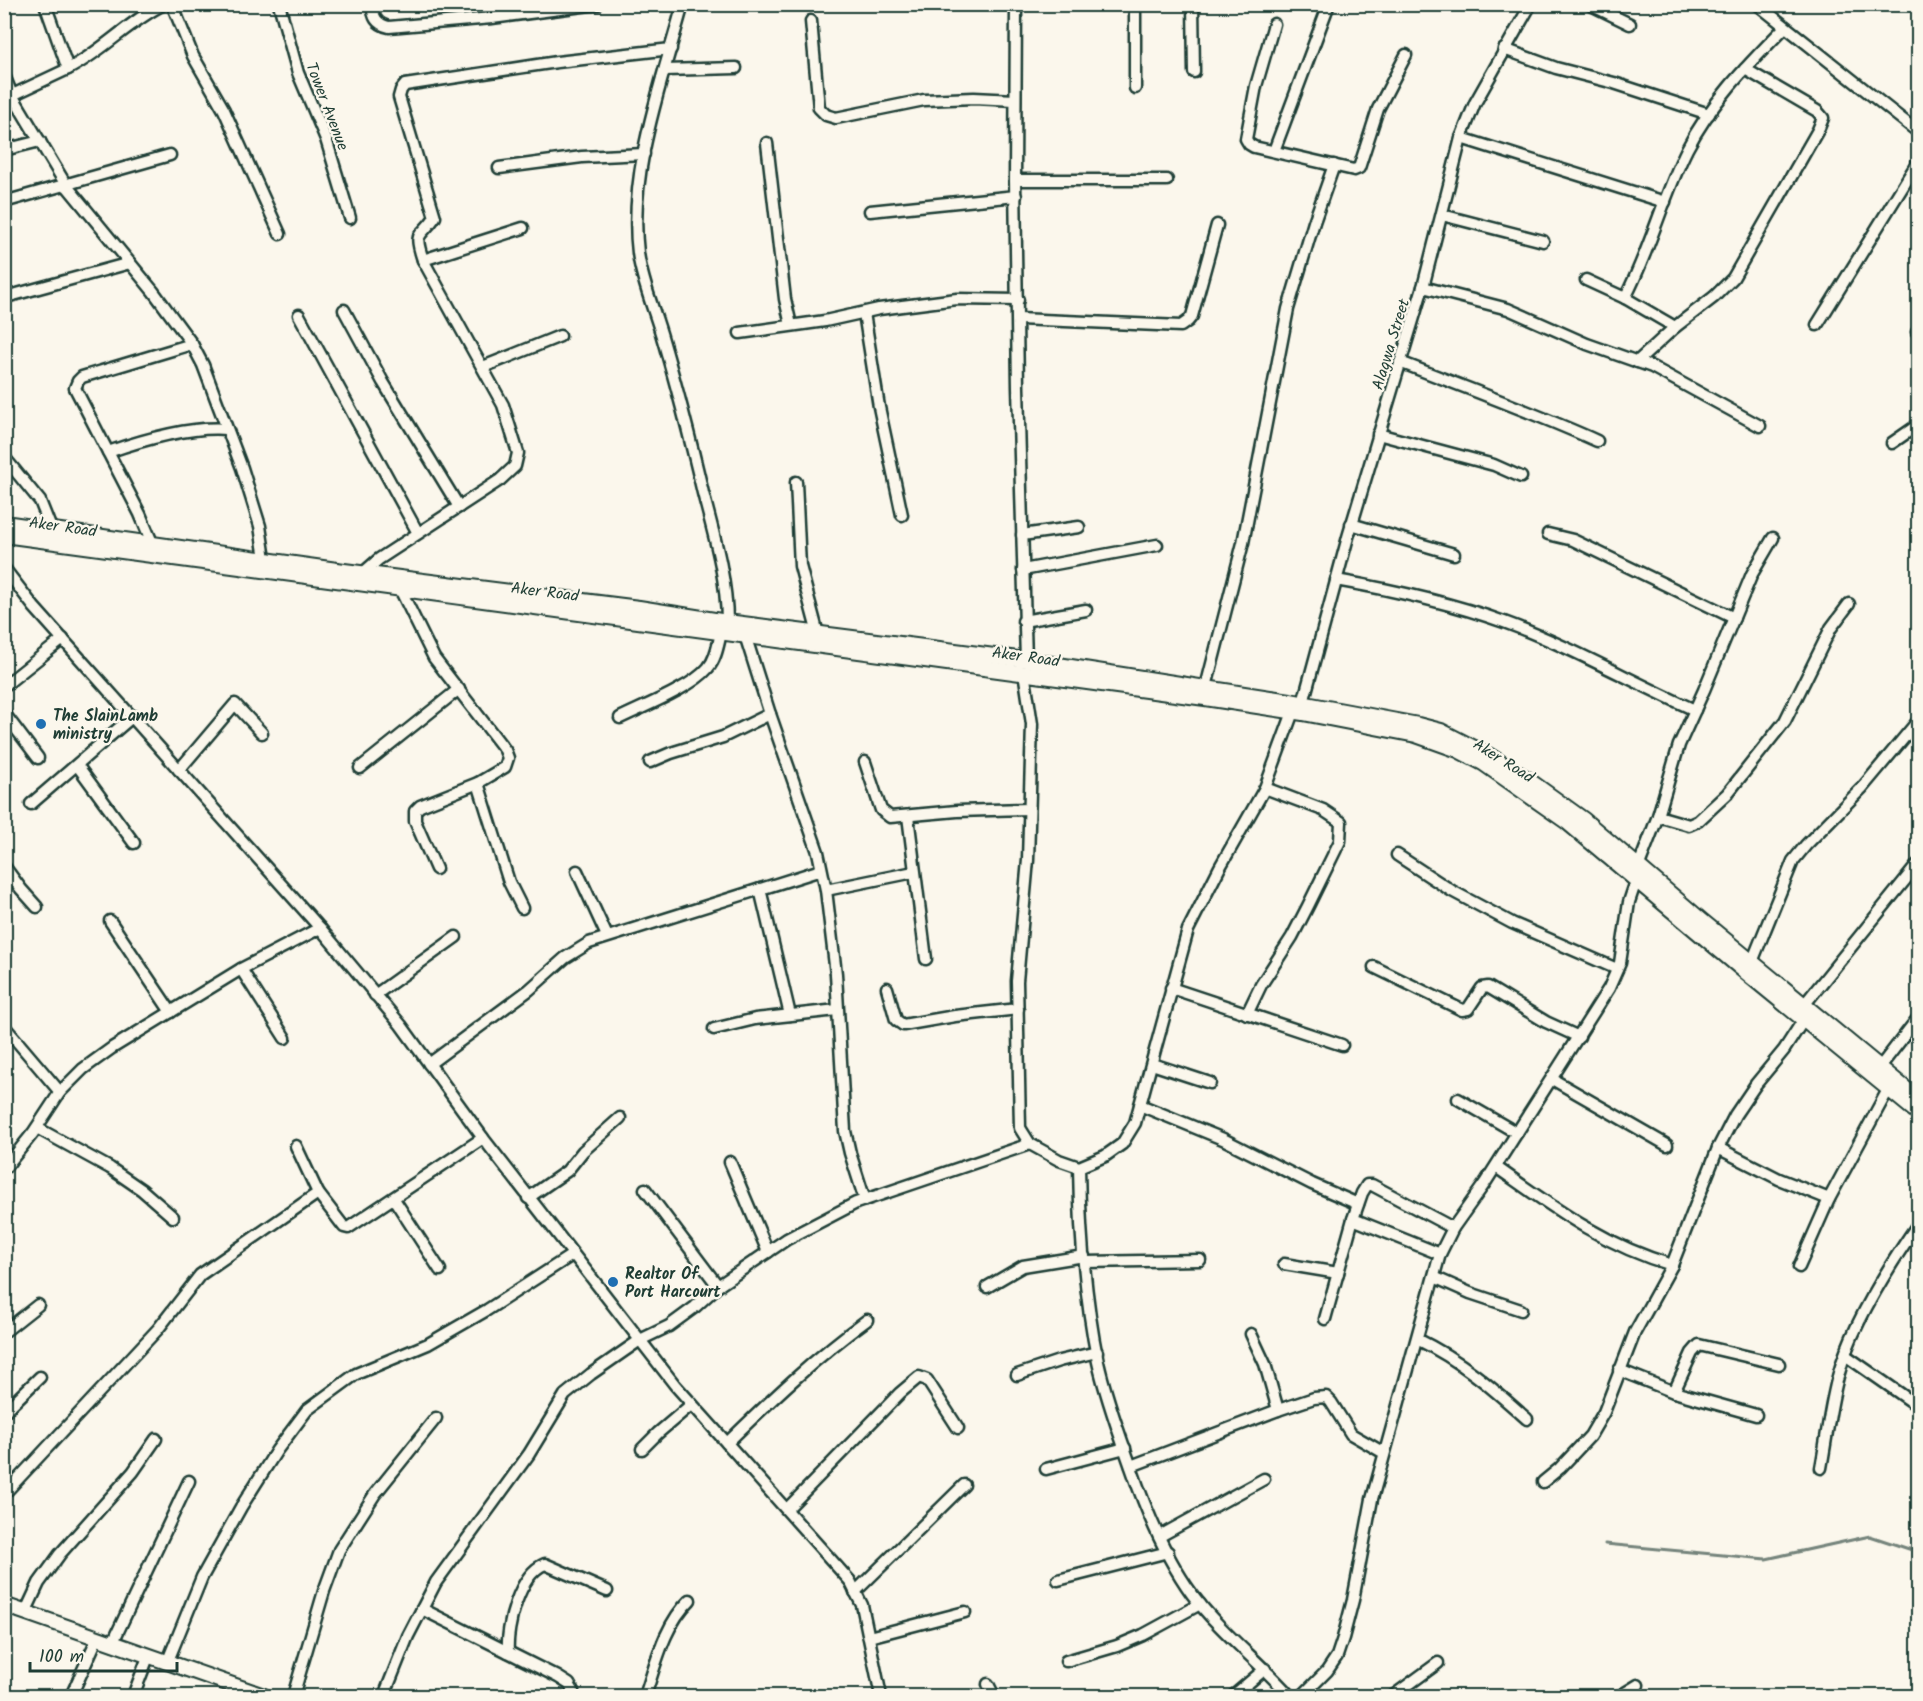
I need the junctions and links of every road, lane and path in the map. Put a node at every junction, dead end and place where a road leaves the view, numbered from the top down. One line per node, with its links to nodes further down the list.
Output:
1 (45, 4): 23 (street)
2 (172, 4): 54 (street)
3 (279, 4): 51 (street, Tower Avenue)
4 (372, 4): 5 (street)
5 (598, 4)
6 (683, 4): 19 (street)
7 (1016, 4): 30 (street)
8 (1135, 4): 28 (street)
9 (1193, 4): 26 (street)
10 (1329, 4): 37 (street)
11 (1531, 4): 20 (street, Alagwa Street)
12 (1589, 4): 17 (street)
13 (1757, 4): 18 (street)
14 (160, 5): 23 (street)
15 (811, 21): 30 (street)
16 (1274, 24): 37 (street)
17 (1630, 24)
18 (1785, 27): 24 (street); 32 (street)
19 (671, 49): 25 (street); 56 (street)
20 (1504, 49): 31 (street); 33 (street, Alagwa Street)
21 (1406, 55): 41 (street)
22 (736, 68): 25 (street)
23 (68, 69): 29 (street)
24 (1745, 69): 31 (street); 69 (street)
25 (665, 70): 38 (street)
26 (1194, 72)
27 (4, 75): 29 (street)
28 (1135, 88)
29 (8, 97): 34 (street)
30 (1015, 100): 43 (street)
31 (1709, 114): 48 (street)
32 (1918, 132)
33 (1461, 138): 48 (street); 50 (street, Alagwa Street)
34 (40, 141): 36 (street); 45 (street)
35 (767, 143): 67 (street)
36 (4, 150)
37 (1274, 151): 41 (street)
38 (644, 154): 42 (street); 112 (street)
39 (170, 155): 45 (street)
40 (1918, 162): 68 (street)
41 (1334, 165): 118 (street)
42 (499, 168)
43 (1016, 180): 44 (street); 46 (street)
44 (1167, 180)
45 (66, 184): 47 (street); 57 (street)
46 (1016, 196): 49 (street); 62 (street)
47 (4, 202)
48 (1665, 202): 61 (street)
49 (870, 211)
50 (1442, 215): 55 (street); 59 (street, Alagwa Street)
51 (350, 218)
52 (1217, 225): 66 (street)
53 (523, 228): 56 (street)
54 (280, 234)
55 (1543, 241)
56 (423, 260): 75 (street)
57 (130, 263): 60 (street); 72 (street)
58 (1586, 280): 61 (street)
59 (1423, 287): 73 (street, Alagwa Street); 74 (street)
60 (6, 297)
61 (1625, 298): 69 (street)
62 (1018, 300): 64 (street); 66 (street)
63 (344, 310): 86 (street)
64 (864, 313): 67 (street); 87 (street)
65 (299, 315): 92 (street)
66 (1018, 319): 95 (street)
67 (792, 325): 70 (street)
68 (1817, 325)
69 (1675, 327): 74 (street)
70 (740, 333)
71 (560, 336): 75 (street)
72 (192, 344): 78 (street); 82 (street)
73 (1400, 362): 79 (street, Alagwa Street); 80 (street)
74 (1637, 362): 77 (street)
75 (483, 367): 86 (street)
76 (1918, 425): 81 (street)
77 (1760, 426)
78 (226, 429): 82 (street); 101 (street)
79 (1378, 434): 84 (street); 89 (street, Alagwa Street)
80 (1597, 441)
81 (1892, 443)
82 (108, 452): 97 (street)
83 (4, 457): 91 (street)
84 (1521, 477)
85 (796, 482): 113 (street)
86 (459, 507): 92 (street)
87 (902, 515)
88 (4, 523): 91 (street, Aker Road)
89 (1351, 524): 99 (street); 105 (street, Alagwa Street)
90 (1079, 527): 95 (street)
91 (52, 531): 97 (street, Aker Road)
92 (418, 533): 104 (street)
93 (1548, 534): 110 (street)
94 (4, 535): 100 (street, Aker Road)
95 (1022, 535): 103 (street)
96 (1773, 538): 110 (street)
97 (153, 545): 100 (street, Aker Road)
98 (1157, 545): 103 (street)
99 (1454, 554)
100 (210, 557): 101 (street, Aker Road); 106 (street, Aker Road)
101 (265, 559): 104 (street, Aker Road)
102 (4, 568): 115 (street)
103 (1023, 570): 111 (street)
104 (363, 573): 109 (street, Aker Road)
105 (1336, 580): 120 (street, Alagwa Street); 121 (street)
106 (400, 589): 109 (street, Aker Road); 119 (street)
107 (1849, 604): 139 (street)
108 (1086, 610): 111 (street)
109 (662, 618): 112 (street, Aker Road)
110 (1734, 618): 121 (street)
111 (1023, 621): 116 (street)
112 (724, 628): 113 (street, Aker Road); 114 (street, Aker Road); 125 (street)
113 (818, 634): 116 (street, Aker Road)
114 (745, 635): 116 (street, Aker Road); 123 (street)
115 (63, 639): 117 (street); 124 (street)
116 (1025, 666): 118 (street, Aker Road); 120 (street, Aker Road); 137 (street)
117 (4, 686)
118 (1206, 687): 120 (street, Aker Road)
119 (459, 689): 132 (street); 134 (street)
120 (1298, 708): 135 (street, Alagwa Street); 148 (street, Aker Road)
121 (1695, 710): 139 (street)
122 (4, 713): 128 (street)
123 (770, 714): 129 (street); 145 (street)
124 (133, 716): 131 (street); 133 (street)
125 (620, 718)
126 (1918, 721): 158 (street)
127 (262, 733): 133 (street)
128 (38, 758)
129 (650, 762)
130 (866, 762): 138 (street)
131 (77, 765): 136 (street); 140 (street)
132 (360, 768)
133 (179, 770): 154 (street)
134 (478, 783): 144 (street); 152 (street)
135 (1266, 788): 163 (street, Alagwa Street); 169 (street)
136 (31, 804)
137 (1029, 809): 138 (street); 165 (street)
138 (908, 816): 147 (street)
139 (1658, 816): 148 (street)
140 (134, 843)
141 (1397, 855): 161 (street)
142 (1918, 864): 168 (street)
143 (4, 866): 151 (street)
144 (436, 869)
145 (821, 870): 149 (street); 150 (street)
146 (577, 871): 155 (street)
147 (914, 872): 150 (street); 157 (street)
148 (1638, 872): 158 (street, Aker Road); 161 (street); 168 (street, Aker Road)
149 (760, 889): 155 (street); 170 (street)
150 (826, 890): 166 (street)
151 (37, 907)
152 (522, 908)
153 (110, 921): 167 (street)
154 (320, 928): 160 (street); 164 (street)
155 (607, 936): 178 (street)
156 (456, 937): 164 (street)
157 (926, 959)
158 (1752, 962): 168 (street, Aker Road)
159 (1374, 967): 174 (street)
160 (241, 969): 167 (street); 175 (street)
161 (1617, 969): 174 (street)
162 (886, 988): 165 (street)
163 (1171, 988): 169 (street); 179 (street, Alagwa Street)
164 (375, 994): 178 (street)
165 (1018, 1009): 193 (street)
166 (837, 1010): 170 (street); 206 (street)
167 (171, 1012): 184 (street)
168 (1804, 1012): 177 (street, Aker Road); 196 (street)
169 (1247, 1014): 176 (street)
170 (790, 1015): 173 (street)
171 (1918, 1018): 180 (street)
172 (4, 1026): 184 (street)
173 (714, 1029)
174 (1579, 1037): 181 (street)
175 (285, 1038)
176 (1342, 1046)
177 (1846, 1047): 180 (street, Aker Road); 183 (street, Aker Road)
178 (429, 1064): 192 (street)
179 (1152, 1064): 182 (street); 187 (street, Alagwa Street)
180 (1880, 1067): 186 (street, Aker Road)
181 (1552, 1079): 191 (street); 194 (street)
182 (1210, 1083)
183 (1888, 1088): 188 (street, Aker Road); 205 (street)
184 (60, 1092): 190 (street)
185 (1458, 1099): 191 (street)
186 (1918, 1099)
187 (1140, 1105): 198 (street, Alagwa Street); 207 (street)
188 (1918, 1113)
189 (620, 1118): 203 (street)
190 (37, 1128): 200 (street); 208 (street)
191 (1517, 1133): 199 (street)
192 (483, 1138): 203 (street); 204 (street)
193 (1030, 1144): 198 (street); 206 (street)
194 (1667, 1145)
195 (296, 1146): 202 (street)
196 (1718, 1148): 205 (street); 218 (street)
197 (730, 1162): 212 (street)
198 (1079, 1167): 215 (street)
199 (1496, 1167): 211 (street); 218 (street)
200 (4, 1169)
201 (645, 1190): 223 (street)
202 (318, 1193): 204 (street); 260 (street)
203 (528, 1197): 214 (street)
204 (394, 1198): 220 (street)
205 (1829, 1199): 219 (street)
206 (865, 1200): 212 (street)
207 (1358, 1204): 209 (street); 211 (street)
208 (173, 1216)
209 (1353, 1219): 213 (street); 221 (street)
210 (1918, 1224): 234 (street)
211 (1453, 1228): 213 (street)
212 (768, 1252): 223 (street)
213 (1440, 1254): 222 (street)
214 (572, 1255): 232 (street); 279 (street)
215 (1084, 1259): 216 (street); 224 (street); 233 (street)
216 (1200, 1260)
217 (1284, 1264): 221 (street)
218 (1672, 1264): 236 (street)
219 (1799, 1268)
220 (440, 1270)
221 (1338, 1273): 227 (street)
222 (1434, 1277): 226 (street); 231 (street)
223 (718, 1286): 232 (street)
224 (987, 1287)
225 (38, 1305): 229 (street)
226 (1521, 1310)
227 (1325, 1319)
228 (867, 1320): 249 (street)
229 (4, 1332)
230 (1251, 1334): 242 (street)
231 (1417, 1339): 246 (street); 252 (street)
232 (640, 1340): 240 (street); 270 (street)
233 (1096, 1352): 237 (street); 251 (street)
234 (1845, 1355): 241 (street); 254 (street)
235 (1779, 1364): 239 (street)
236 (1619, 1370): 239 (street); 258 (street)
237 (1017, 1375)
238 (40, 1377): 243 (street)
239 (1674, 1392): 244 (street)
240 (692, 1404): 249 (street); 250 (street)
241 (1918, 1406)
242 (1278, 1410): 252 (street); 253 (street)
243 (4, 1412)
244 (1756, 1415)
245 (436, 1418): 287 (street)
246 (1527, 1419)
247 (958, 1428): 261 (street)
248 (156, 1439): 272 (street)
249 (727, 1443): 261 (street)
250 (642, 1449)
251 (1125, 1449): 253 (street); 255 (street)
252 (1384, 1453): 295 (street)
253 (1131, 1466): 262 (street)
254 (1821, 1467)
255 (1046, 1469)
256 (1264, 1479): 262 (street)
257 (189, 1481): 275 (street)
258 (1543, 1482)
259 (964, 1485): 266 (street)
260 (4, 1494)
261 (786, 1509): 266 (street)
262 (1160, 1536): 263 (street)
263 (1167, 1552): 264 (street); 268 (street)
264 (1058, 1580)
265 (607, 1591): 276 (street)
266 (855, 1592): 273 (street)
267 (690, 1600): 290 (street)
268 (1200, 1604): 278 (street); 281 (street)
269 (4, 1605): 272 (street)
270 (422, 1609): 276 (street); 288 (street)
271 (965, 1612): 273 (street)
272 (25, 1613): 274 (street)
273 (868, 1637): 291 (street)
274 (97, 1639): 275 (street); 284 (street)
275 (112, 1644): 277 (street)
276 (508, 1652): 289 (street)
277 (148, 1657): 279 (street); 285 (street)
278 (1066, 1661)
279 (166, 1663): 286 (street)
280 (1438, 1663): 296 (street)
281 (1265, 1669): 293 (street); 294 (street)
282 (988, 1684): 292 (street)
283 (1638, 1685): 297 (street)
284 (71, 1696)
285 (133, 1696)
286 (264, 1696)
287 (293, 1696)
288 (384, 1696)
289 (571, 1696)
290 (645, 1696)
291 (881, 1696)
292 (994, 1696)
293 (1233, 1696)
294 (1290, 1696)
295 (1302, 1696)
296 (1393, 1696)
297 (1620, 1696)

